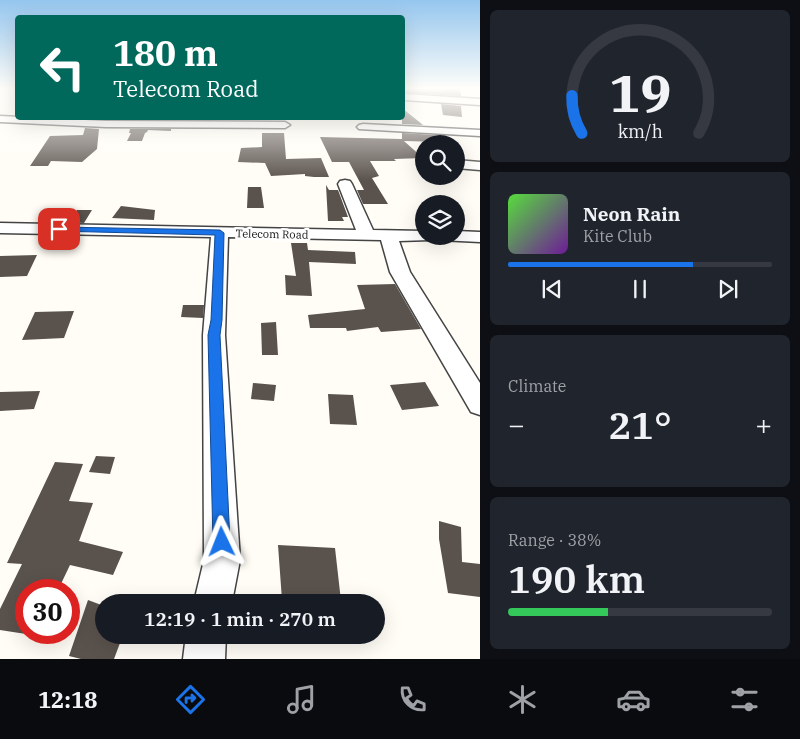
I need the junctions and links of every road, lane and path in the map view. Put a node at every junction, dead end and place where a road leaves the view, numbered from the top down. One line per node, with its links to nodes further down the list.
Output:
1 (0, 120): 2 (street)
2 (208, 121): 3 (street)
3 (285, 125)
4 (363, 127): 5 (street)
5 (480, 133)
6 (465, 165): 7 (street)
7 (480, 166)
8 (345, 184): 11 (street)
9 (0, 228): 10 (street, Telecom Road)
10 (220, 233): 11 (street, Telecom Road); 16 (street)
11 (377, 235): 12 (street, Telecom Road); 15 (street)
12 (415, 236)
13 (465, 237): 14 (street)
14 (480, 237)
15 (480, 405)
16 (215, 594)
17 (205, 644): 18 (street)
18 (204, 659)

